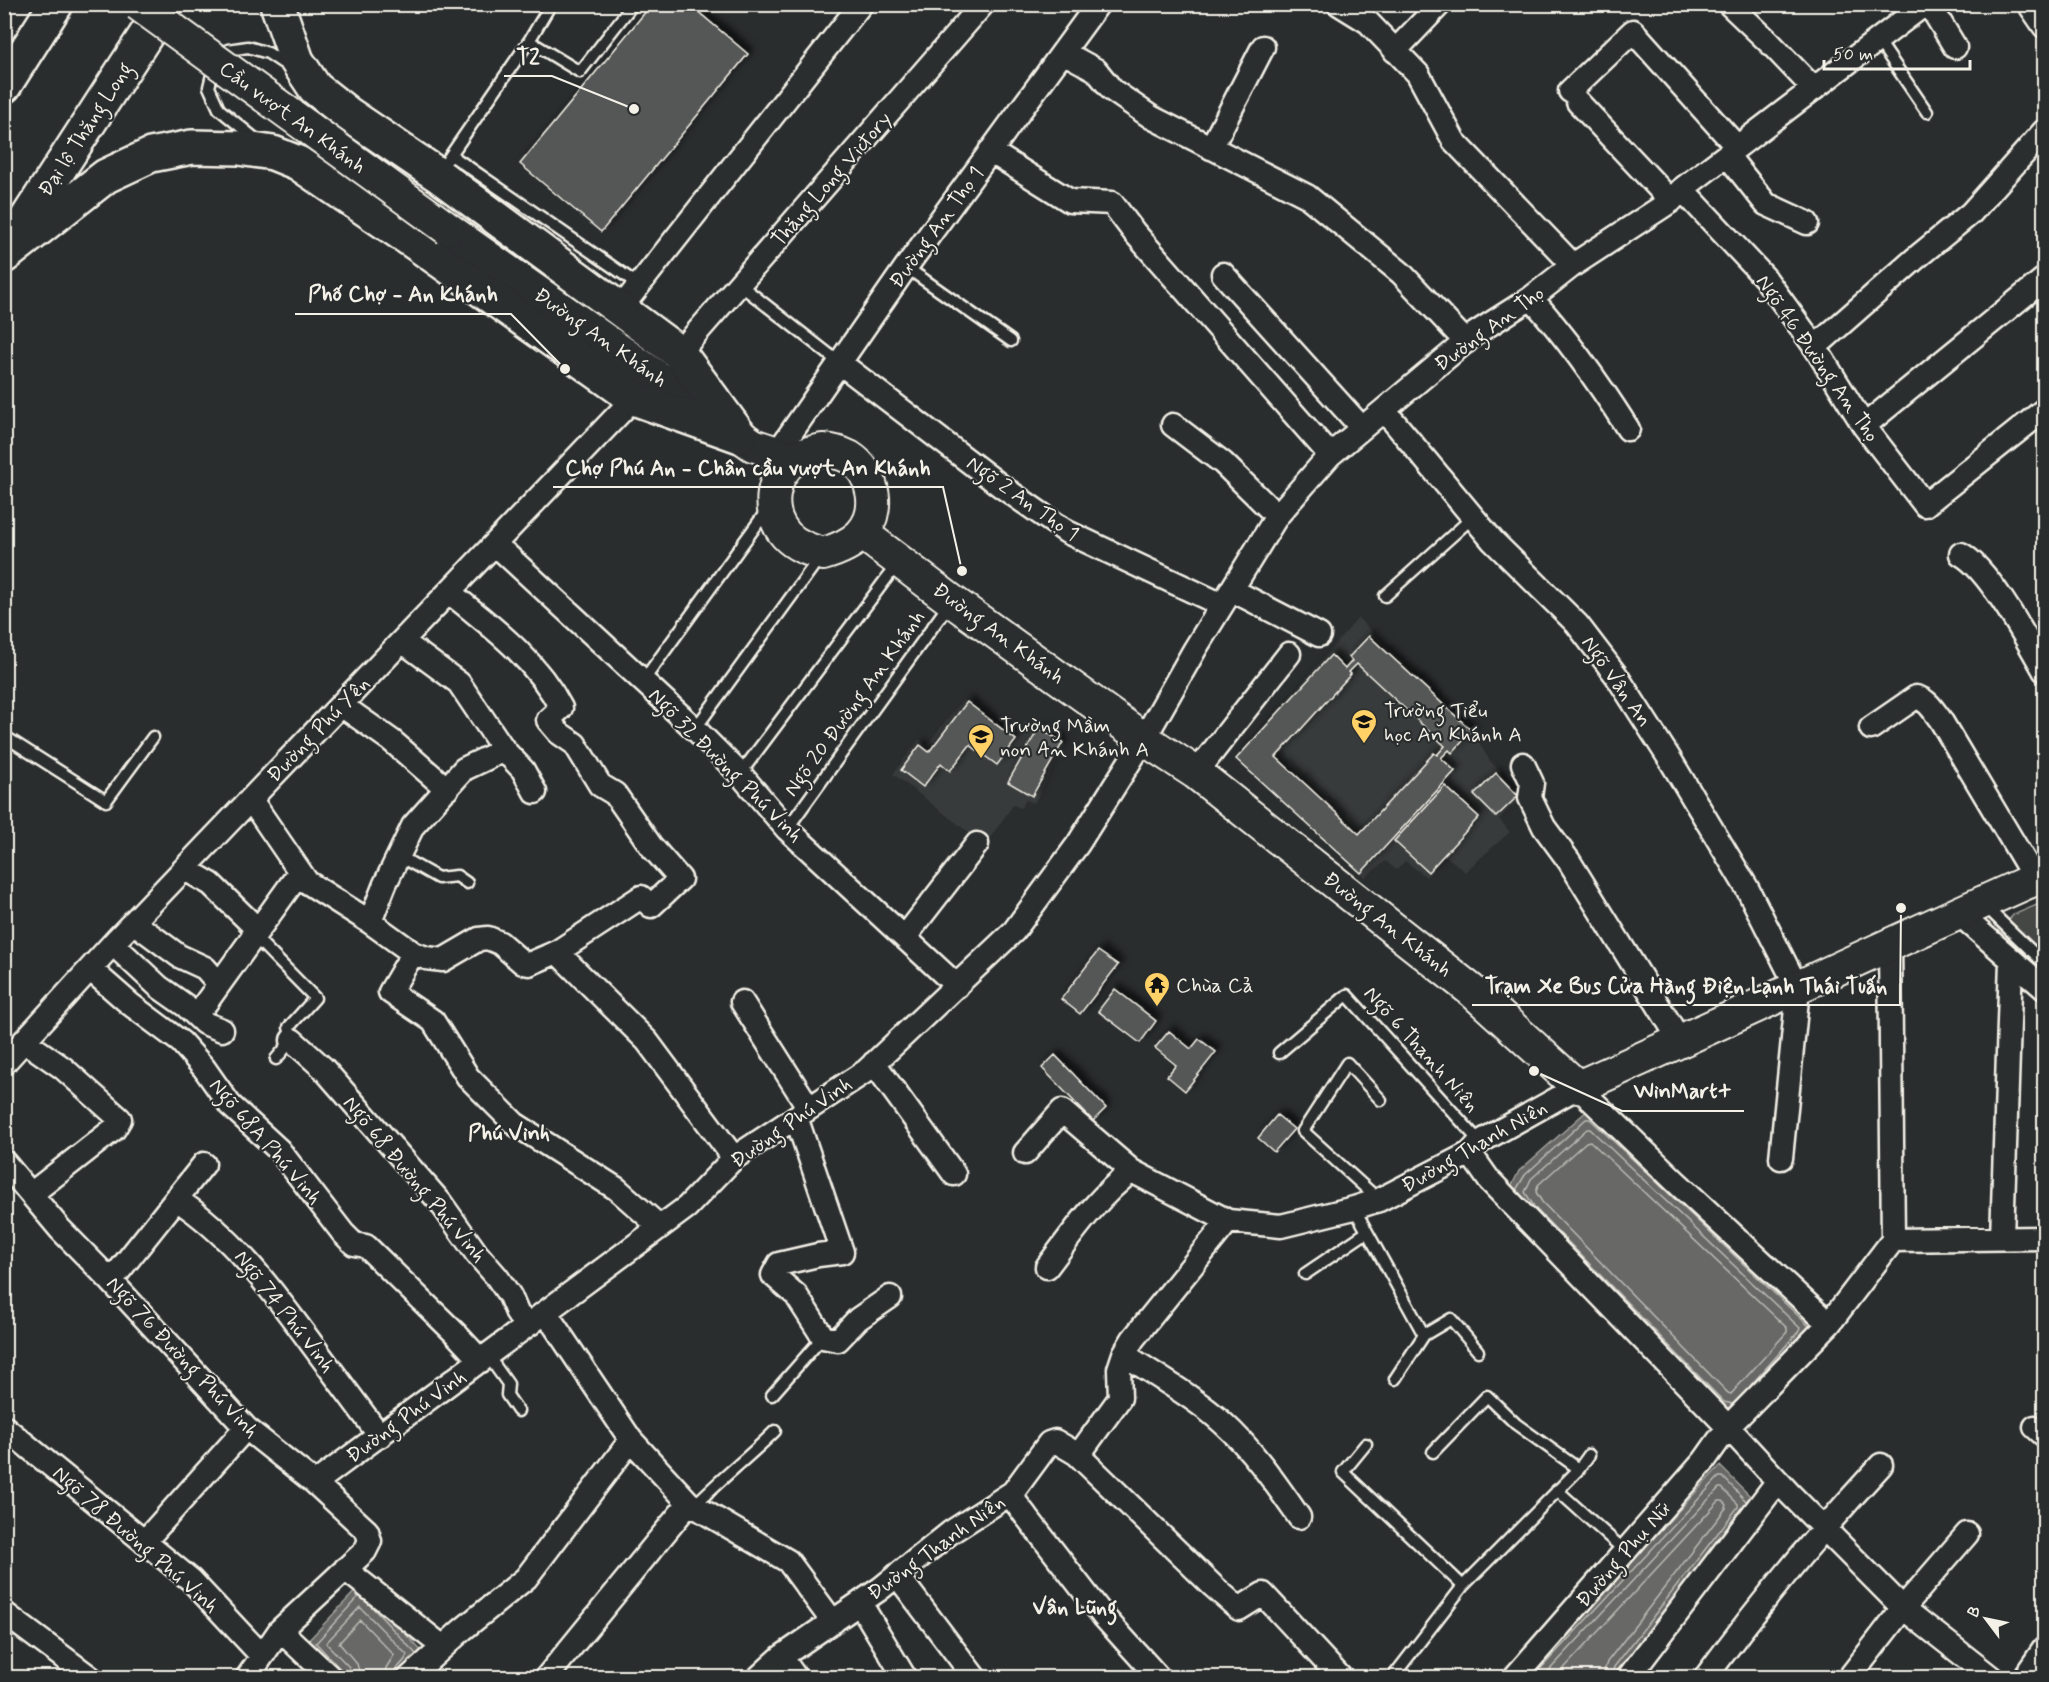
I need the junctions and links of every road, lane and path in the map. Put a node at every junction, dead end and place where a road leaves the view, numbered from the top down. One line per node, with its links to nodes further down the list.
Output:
1 (57, 4): 22 (main road)
2 (138, 4): 34 (street, Cầu vượt An Khánh, bridge)
3 (166, 4): 35 (main road, Đại lộ Thăng Long)
4 (551, 4): 17 (lane)
5 (633, 4): 17 (lane)
6 (861, 4): 41 (street)
7 (983, 4): 40 (street, Thăng Long Victory)
8 (1098, 4): 21 (street, Đường An Thọ 1)
9 (1339, 4): 20 (street)
10 (1440, 4): 20 (street)
11 (1729, 4): 24 (street)
12 (1927, 4): 16 (street, Đường An Thọ); 19 (street)
13 (2029, 4): 15 (street)
14 (283, 9): 23 (main road)
15 (2044, 26)
16 (1878, 40): 24 (street, Đường An Thọ); 25 (lane)
17 (529, 41): 31 (lane)
18 (1263, 47): 27 (street)
19 (1955, 47)
20 (1395, 51): 36 (street)
21 (1063, 52): 27 (street); 28 (street, Đường An Thọ 1)
22 (4, 86)
23 (315, 88): 30 (lane); 31 (main road)
24 (1814, 89): 29 (street, Đường An Thọ)
25 (1927, 112)
26 (2044, 131): 45 (street)
27 (1211, 148): 44 (street)
28 (990, 151): 37 (street, Đường An Thọ 1); 56 (street)
29 (1732, 151): 32 (street, Đường An Thọ); 32 (street, Ngõ 46 Đường An Thọ); 33 (street)
30 (273, 153): 35 (main road); 48 (main road)
31 (444, 165): 41 (main road)
32 (1676, 195): 36 (street, Đường An Thọ); 45 (street, Ngõ 46 Đường An Thọ)
33 (1806, 224)
34 (448, 229): 55 (street, Đường An Khánh)
35 (4, 254)
36 (1573, 265): 42 (street, Đường An Thọ)
37 (906, 267): 43 (lane); 47 (street, Đường An Thọ 1)
38 (1223, 274): 53 (street)
39 (2044, 279): 52 (street)
40 (740, 284): 46 (street, Thăng Long Victory); 47 (lane)
41 (630, 297): 46 (main road)
42 (1531, 298): 44 (street, Đường An Thọ); 54 (street)
43 (1011, 340)
44 (1466, 342): 49 (street, Đường An Thọ)
45 (1815, 347): 52 (street, Ngõ 46 Đường An Thọ)
46 (680, 352): 55 (main road)
47 (840, 363): 55 (street, Đường An Thọ 1); 67 (street, Ngõ 2 An Thọ 1)
48 (634, 398): 55 (main road); 61 (street, Đường Phú Yên)
49 (1384, 410): 53 (street, Đường An Thọ); 59 (street, Ngõ Vân An)
50 (2044, 410): 52 (street, Ngõ 46 Đường An Thọ)
51 (1173, 425): 58 (street)
52 (1864, 426)
53 (1362, 428): 56 (street, Đường An Thọ)
54 (1628, 429)
55 (766, 448): 57 (street, Đường An Khánh); 60 (street)
56 (1330, 454): 58 (street, Đường An Thọ)
57 (774, 493): 62 (street); 73 (lane)
58 (1277, 516): 67 (street, Đường An Thọ)
59 (1473, 517): 66 (lane); 109 (street, Ngõ Vân An)
60 (862, 533): 62 (street); 64 (street, Đường An Khánh)
61 (495, 544): 65 (street, Đường Phú Yên); 73 (street, Ngõ 32 Đường Phú Vinh)
62 (823, 554): 76 (lane)
63 (1960, 554): 72 (street)
64 (899, 561): 68 (street, Đường An Khánh); 83 (lane)
65 (449, 592): 70 (street, Đường Phú Yên); 101 (street)
66 (1385, 596)
67 (1227, 598): 69 (street, Ngõ 2 An Thọ 1); 79 (street, Đường An Thọ)
68 (952, 601): 79 (street, Đường An Khánh); 87 (lane, Ngõ 20 Đường An Khánh)
69 (1319, 635)
70 (402, 641): 74 (street, Đường Phú Yên); 80 (street)
71 (1289, 654): 82 (street)
72 (2044, 670)
73 (643, 681): 76 (street, Ngõ 32 Đường Phú Vinh)
74 (341, 705): 84 (street); 86 (street, Đường Phú Yên)
75 (1871, 728): 92 (street)
76 (695, 729): 83 (street, Ngõ 32 Đường Phú Vinh)
77 (4, 736): 78 (lane)
78 (153, 737)
79 (1144, 739): 82 (street, Đường An Khánh); 107 (street, Đường Phú Vinh)
80 (504, 750): 84 (street); 85 (street)
81 (1523, 764): 115 (street)
82 (1196, 773): 120 (street, Đường An Khánh)
83 (740, 774): 87 (street, Ngõ 32 Đường Phú Vinh)
84 (447, 789): 89 (street)
85 (535, 792)
86 (251, 800): 90 (street, Đường Phú Yên); 91 (street)
87 (787, 829): 98 (street, Ngõ 32 Đường Phú Vinh)
88 (977, 844): 98 (street)
89 (399, 856): 93 (lane); 96 (street)
90 (185, 868): 95 (street, Đường Phú Yên); 97 (street)
91 (300, 873): 96 (street); 97 (street)
92 (2040, 877): 94 (street)
93 (467, 883)
94 (1970, 908): 99 (street); 103 (street); 104 (lane)
95 (133, 922): 100 (street, Đường Phú Yên); 106 (street)
96 (370, 922): 102 (street)
97 (254, 936): 106 (street); 113 (lane)
98 (905, 938): 107 (street, Ngõ 32 Đường Phú Vinh)
99 (1890, 943): 109 (street); 140 (street)
100 (113, 944): 105 (street, Đường Phú Yên); 112 (street)
101 (557, 952): 102 (street); 125 (street)
102 (413, 953): 136 (street)
103 (2011, 960): 108 (street); 138 (street)
104 (2044, 963)
105 (90, 969): 114 (street, Đường Phú Yên); 151 (street, Ngõ 68A Phú Vinh)
106 (219, 984): 111 (street)
107 (957, 986): 119 (street, Đường Phú Vinh)
108 (2044, 988)
109 (1798, 989): 115 (street); 126 (street)
110 (742, 1002): 122 (street)
111 (205, 1004)
112 (222, 1030)
113 (292, 1040): 117 (lane); 145 (street, Ngõ 68 Đường Phú Vinh)
114 (24, 1041): 118 (street, Đường Phú Yên); 131 (street)
115 (1681, 1042): 120 (street)
116 (1279, 1053): 123 (lane, Ngõ 6 Thanh Niên)
117 (276, 1059)
118 (4, 1063)
119 (874, 1063): 122 (street, Đường Phú Vinh); 130 (street)
120 (1578, 1087): 123 (street, Đường Thanh Niên); 146 (street)
121 (1380, 1100): 133 (lane)
122 (802, 1113): 125 (street, Đường Phú Vinh); 148 (street)
123 (1475, 1148): 133 (street, Đường Thanh Niên); 156 (street)
124 (1025, 1153): 129 (street, Đường Thanh Niên)
125 (734, 1158): 136 (street, Đường Phú Vinh)
126 (1780, 1158)
127 (4, 1162): 131 (street, Ngõ 76 Đường Phú Vinh)
128 (204, 1164): 132 (street)
129 (1132, 1171): 135 (street, Đường Thanh Niên); 141 (street)
130 (954, 1174)
131 (31, 1194): 143 (street, Ngõ 76 Đường Phú Vinh)
132 (176, 1199): 143 (street); 159 (street, Ngõ 74 Phú Vinh)
133 (1379, 1200): 134 (street, Đường Thanh Niên)
134 (1353, 1208): 135 (street, Đường Thanh Niên); 137 (lane)
135 (1228, 1221): 150 (street)
136 (660, 1227): 145 (street, Đường Phú Vinh)
137 (1367, 1232): 142 (lane); 147 (lane)
138 (2002, 1238): 139 (street); 140 (street)
139 (2044, 1238)
140 (1893, 1240): 146 (street, Đường Phụ Nữ)
141 (1047, 1267)
142 (1305, 1274)
143 (111, 1281): 157 (street, Ngõ 76 Đường Phú Vinh)
144 (890, 1297): 148 (street)
145 (538, 1318): 151 (street, Đường Phú Vinh); 160 (street, Ngõ 68 Đường Phú Vinh)
146 (1829, 1324): 156 (street, Đường Phụ Nữ)
147 (1424, 1335): 149 (lane); 152 (lane)
148 (824, 1337): 153 (lane)
149 (1478, 1351)
150 (1124, 1353): 163 (street); 172 (street)
151 (485, 1359): 154 (lane); 159 (street, Đường Phú Vinh)
152 (1395, 1379)
153 (772, 1395)
154 (518, 1411)
155 (4, 1427): 175 (street, Ngõ 78 Đường Phú Vinh)
156 (1728, 1427): 167 (street); 176 (street, Đường Phụ Nữ)
157 (246, 1428): 168 (street, Ngõ 76 Đường Phú Vinh); 175 (street)
158 (775, 1431): 171 (lane)
159 (380, 1436): 168 (street, Đường Phú Vinh)
160 (631, 1440): 171 (street, Ngõ 68 Đường Phú Vinh); 185 (street)
161 (1366, 1444): 179 (lane)
162 (1432, 1452): 166 (lane)
163 (1077, 1454): 170 (street, Đường Thanh Niên); 199 (street)
164 (1589, 1455): 166 (lane)
165 (1881, 1465): 173 (street)
166 (1579, 1469): 169 (lane)
167 (1778, 1481): 173 (street); 202 (street)
168 (315, 1483): 177 (street, Ngõ 76 Đường Phú Vinh)
169 (1557, 1490): 176 (lane); 179 (lane)
170 (1012, 1492): 178 (street, Đường Thanh Niên); 198 (street)
171 (692, 1504): 183 (street, Ngõ 68 Đường Phú Vinh); 193 (street)
172 (1299, 1517)
173 (1823, 1528): 181 (street); 203 (street)
174 (1968, 1534): 181 (street)
175 (144, 1542): 187 (street, Ngõ 78 Đường Phú Vinh)
176 (1625, 1551): 201 (street, Đường Phụ Nữ)
177 (345, 1569): 184 (street); 185 (street)
178 (897, 1575): 180 (street, Đường Thanh Niên); 197 (street)
179 (1463, 1586): 200 (lane)
180 (860, 1603): 183 (street, Đường Thanh Niên); 196 (street)
181 (1903, 1608): 204 (street); 205 (street)
182 (4, 1613): 189 (street)
183 (833, 1622): 188 (street, Đường Thanh Niên)
184 (280, 1630): 187 (street); 191 (street)
185 (443, 1647): 192 (street)
186 (2044, 1649): 206 (street)
187 (262, 1656): 190 (street)
188 (781, 1658): 194 (street, Đường Thanh Niên); 195 (street)
189 (91, 1677)
190 (247, 1677)
191 (331, 1677)
192 (409, 1677)
193 (546, 1677)
194 (758, 1677)
195 (796, 1677)
196 (905, 1677)
197 (975, 1677)
198 (1159, 1677)
199 (1341, 1677)
200 (1392, 1677)
201 (1514, 1677)
202 (1629, 1677)
203 (1705, 1677)
204 (1849, 1677)
205 (1992, 1677)
206 (2024, 1677)

